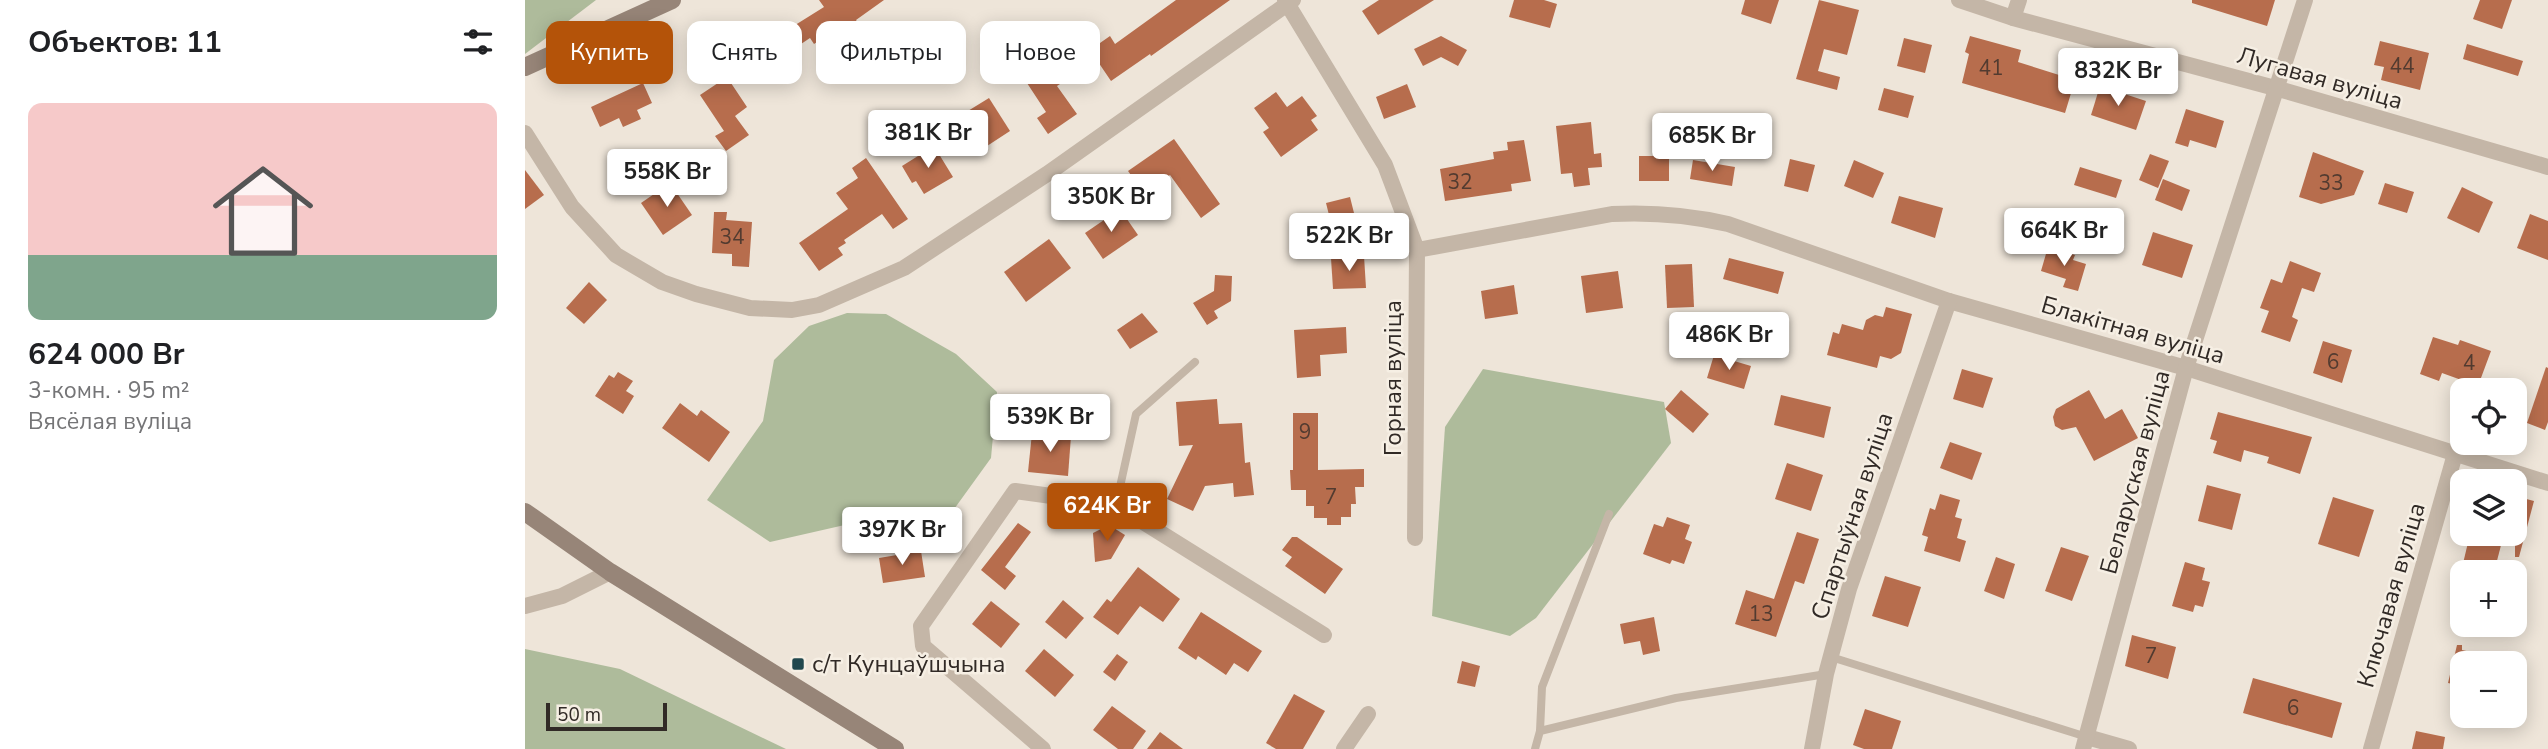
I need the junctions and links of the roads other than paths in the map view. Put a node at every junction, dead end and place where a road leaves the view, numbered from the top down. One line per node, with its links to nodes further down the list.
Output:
1 (672, 0): 7 (street)
2 (1959, 0): 6 (street, Лугавая вуліца)
3 (2019, 0): 6 (street)
4 (2305, 0): 8 (street, Беларуская вуліца)
5 (1289, 1): 9 (street); 11 (street, Горная вуліца)
6 (2013, 19): 8 (street, Лугавая вуліца)
7 (525, 67)
8 (2275, 88): 10 (street, Лугавая вуліца); 14 (street, Беларуская вуліца)
9 (525, 133)
10 (2548, 167)
11 (1417, 250): 12 (street, Блакітная вуліца); 22 (street, Горная вуліца)
12 (1948, 301): 14 (street, Блакітная вуліца); 26 (street, Спартыўная вуліца)
13 (1195, 362): 19 (lane)
14 (2186, 368): 15 (street, Блакітная вуліца); 30 (street, Беларуская вуліца)
15 (2450, 452)
16 (2455, 455): 37 (street, Ключавая вуліца)
17 (2458, 455): 18 (street, Блакітная вуліца)
18 (2548, 482)
19 (1117, 505): 25 (street); 32 (street)
20 (525, 512): 23 (street)
21 (1609, 514): 29 (lane)
22 (1415, 538)
23 (610, 572): 24 (street); 31 (street)
24 (525, 606)
25 (1324, 635)
26 (1831, 657): 27 (street, Спартыўная вуліца); 30 (lane)
27 (1826, 674): 29 (lane); 35 (street, Спартыўная вуліца)
28 (1368, 714): 33 (street)
29 (1540, 731): 34 (lane)
30 (2085, 743): 36 (street)
31 (895, 749)
32 (1043, 749)
33 (1344, 749)
34 (1535, 749)
35 (1812, 749)
36 (2129, 749)
37 (2371, 749)

